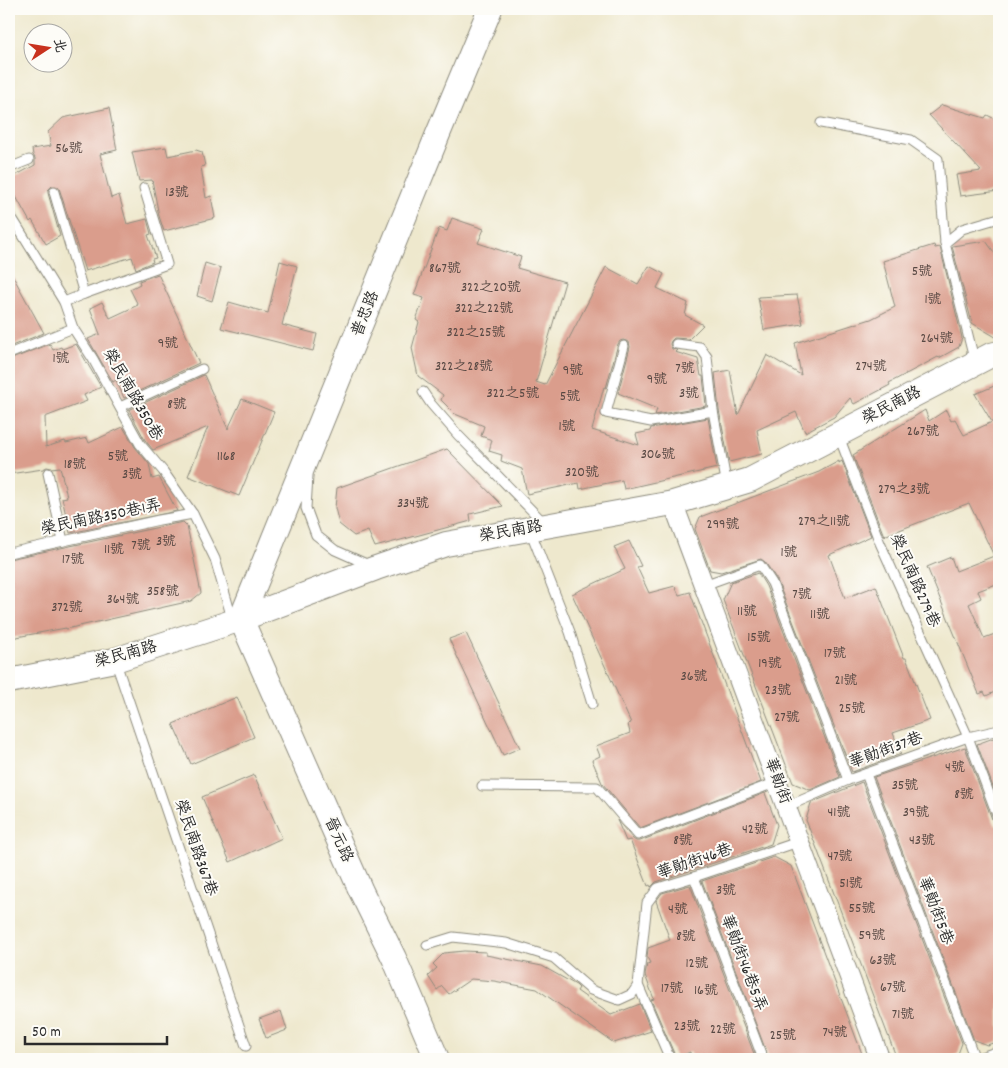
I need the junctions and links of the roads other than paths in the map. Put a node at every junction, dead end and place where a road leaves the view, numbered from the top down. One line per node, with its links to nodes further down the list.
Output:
1 (490, 9): 23 (street, 普忠路)
2 (821, 123): 9 (lane)
3 (29, 160): 4 (lane)
4 (9, 168)
5 (144, 188): 10 (lane)
6 (54, 192): 10 (lane)
7 (9, 213): 11 (lane, 榮民南路350巷)
8 (999, 218): 9 (lane)
9 (945, 243): 17 (lane)
10 (84, 294): 11 (lane)
11 (64, 302): 12 (lane, 榮民南路350巷)
12 (73, 328): 16 (lane); 20 (lane, 榮民南路350巷)
13 (676, 344): 21 (lane)
14 (624, 346): 21 (lane)
15 (999, 353): 17 (street, 榮民南路)
16 (9, 354)
17 (975, 363): 22 (street, 榮民南路)
18 (202, 369): 20 (lane)
19 (423, 392): 28 (lane)
20 (120, 407): 27 (lane, 榮民南路350巷)
21 (713, 411): 25 (lane)
22 (838, 434): 25 (street, 榮民南路); 38 (lane, 榮民南路279巷)
23 (309, 453): 31 (lane); 33 (street, 普忠路)
24 (48, 473): 29 (lane)
25 (727, 487): 26 (street, 榮民南路)
26 (673, 503): 28 (street, 榮民南路); 32 (street, 華勛街)
27 (193, 514): 29 (lane, 榮民南路350巷1弄); 33 (lane, 榮民南路350巷)
28 (539, 527): 31 (street, 榮民南路); 36 (lane)
29 (63, 541): 30 (lane, 榮民南路350巷1弄)
30 (12, 552)
31 (376, 568): 33 (street, 榮民南路)
32 (704, 585): 40 (lane); 41 (street, 華勛街)
33 (237, 621): 34 (street, 榮民南路); 51 (street, 晉元路)
34 (115, 660): 35 (street, 榮民南路); 49 (lane, 榮民南路367巷)
35 (9, 680)
36 (592, 704)
37 (999, 730): 38 (lane, 華勛街37巷)
38 (968, 737): 39 (lane, 華勛街37巷); 44 (lane, 榮民南路279巷)
39 (866, 774): 40 (lane, 華勛街37巷); 55 (lane, 華勛街5巷)
40 (848, 780): 43 (lane, 華勛街37巷)
41 (777, 782): 42 (lane); 43 (street, 華勛街)
42 (482, 786)
43 (786, 807): 45 (street, 華勛街)
44 (999, 820)
45 (798, 842): 46 (lane, 華勛街46巷); 54 (street, 華勛街)
46 (694, 877): 48 (lane, 華勛街46巷); 53 (lane, 華勛街46巷5弄)
47 (428, 945): 48 (lane)
48 (638, 985): 52 (lane, 華勛街46巷)
49 (246, 1046)
50 (999, 1051): 55 (lane)
51 (437, 1059)
52 (670, 1059)
53 (763, 1059)
54 (880, 1059)
55 (975, 1059)

